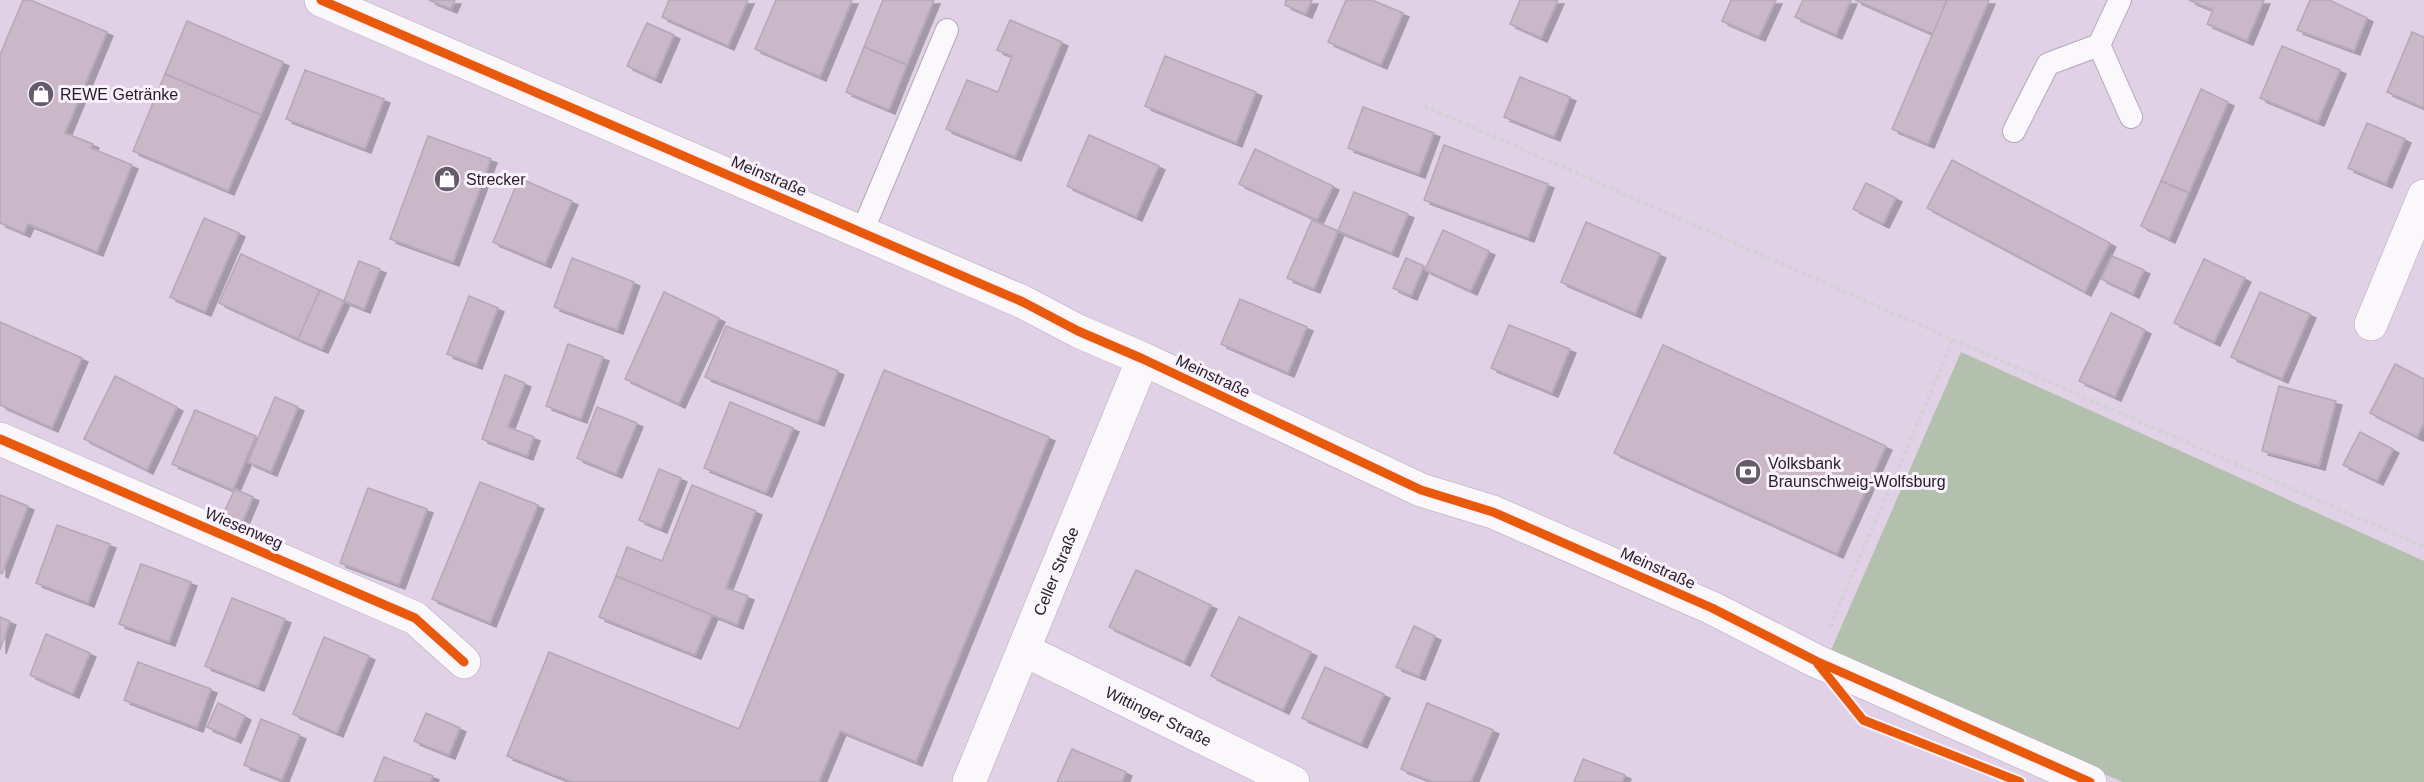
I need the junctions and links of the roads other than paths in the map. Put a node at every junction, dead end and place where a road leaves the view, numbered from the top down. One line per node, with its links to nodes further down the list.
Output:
1 (321, 0): 8 (street, Meinstraße)
2 (2120, 0): 4 (lane)
3 (947, 30): 8 (lane)
4 (2099, 45): 5 (lane); 6 (lane)
5 (2131, 117)
6 (2014, 131)
7 (2424, 196): 9 (street)
8 (862, 232): 10 (street, Meinstraße)
9 (2371, 324)
10 (1143, 359): 12 (street, Celler Straße); 16 (street, Meinstraße)
11 (0, 439): 13 (street, Wiesenweg)
12 (1024, 650): 14 (street, Celler Straße); 15 (street, Wittinger Straße)
13 (464, 662)
14 (969, 782)
15 (1293, 782)
16 (2090, 782)

